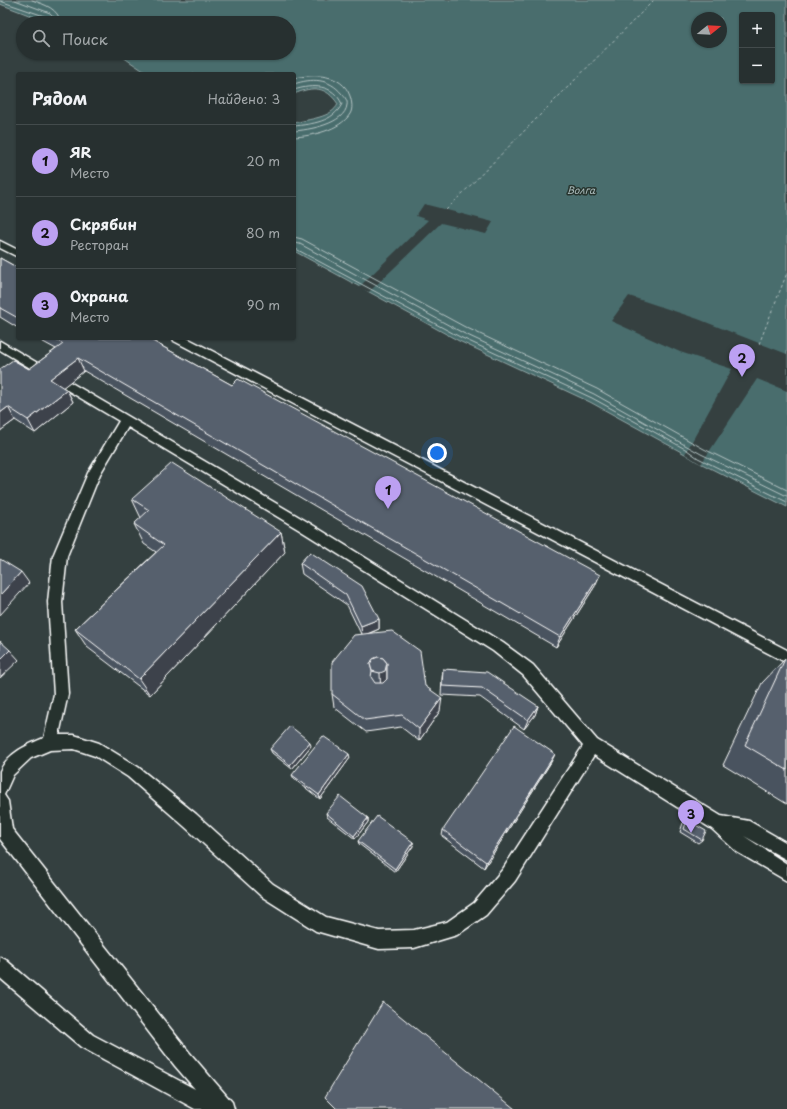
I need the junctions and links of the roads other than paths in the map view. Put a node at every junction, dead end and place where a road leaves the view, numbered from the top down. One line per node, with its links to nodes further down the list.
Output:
1 (0, 244): 2 (lane)
2 (16, 253)
3 (182, 340): 6 (lane)
4 (0, 346): 5 (lane)
5 (126, 420): 7 (lane); 8 (lane)
6 (787, 657)
7 (50, 743): 8 (lane); 9 (lane)
8 (592, 745): 11 (lane)
9 (0, 789)
10 (0, 801): 16 (lane)
11 (718, 823): 12 (lane); 13 (lane)
12 (787, 852)
13 (787, 873)
14 (0, 966): 15 (lane)
15 (214, 1109)
16 (225, 1109)

